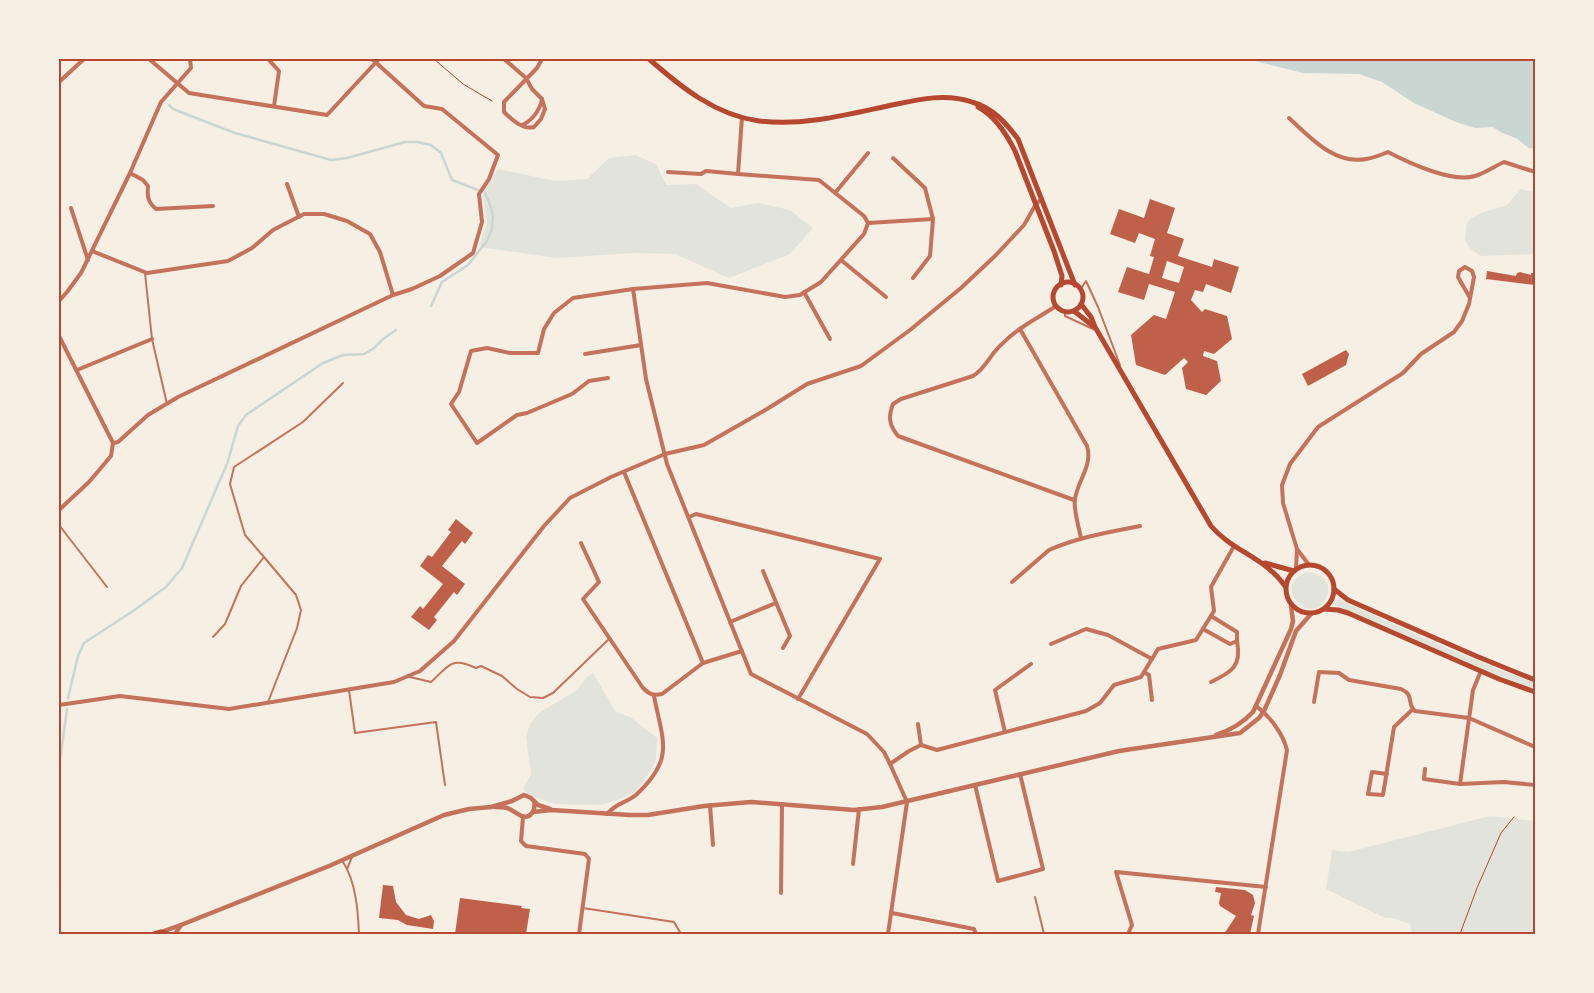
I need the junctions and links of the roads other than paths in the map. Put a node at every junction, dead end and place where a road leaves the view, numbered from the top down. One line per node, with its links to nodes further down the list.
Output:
1 (84, 59): 11 (street)
2 (150, 59): 12 (street)
3 (190, 59): 12 (street)
4 (268, 59): 15 (street)
5 (372, 59): 9 (street)
6 (504, 59): 10 (street)
7 (542, 59): 10 (street)
8 (648, 59): 16 (main road)
9 (377, 61): 15 (street); 44 (street)
10 (526, 78): 13 (street); 18 (street)
11 (59, 82)
12 (177, 82): 15 (street); 23 (street)
13 (542, 99): 18 (street); 18 (street)
14 (962, 99): 16 (main road); 27 (main road); 28 (main road)
15 (274, 106)
16 (742, 117): 24 (street)
17 (1289, 118): 22 (street)
18 (522, 125)
19 (868, 153): 26 (street)
20 (893, 158): 32 (street)
21 (668, 172): 24 (street)
22 (1535, 172)
23 (130, 174): 29 (street); 34 (street)
24 (738, 174): 26 (street)
25 (287, 184): 31 (street)
26 (835, 193): 33 (street)
27 (1042, 198): 28 (street); 39 (main road)
28 (1036, 204): 40 (main road); 65 (street)
29 (213, 206)
30 (71, 208): 35 (street)
31 (299, 217): 37 (street); 44 (street)
32 (933, 219): 33 (street); 38 (street)
33 (868, 223): 36 (street)
34 (92, 251): 35 (street); 37 (street)
35 (88, 260): 47 (street)
36 (841, 260): 43 (street); 45 (street)
37 (144, 272): 55 (lane)
38 (913, 278)
39 (1075, 284): 40 (main road); 42 (main road)
40 (1061, 285): 49 (main road)
41 (633, 289): 43 (street); 57 (street); 61 (street)
42 (1080, 290): 48 (main road); 60 (lane)
43 (804, 292): 56 (street)
44 (393, 295): 63 (street)
45 (886, 297)
46 (1470, 298): 46 (street); 75 (street)
47 (59, 300)
48 (1081, 304): 50 (main road); 53 (main road)
49 (1056, 306): 51 (main road); 52 (street)
50 (1074, 311): 51 (main road); 53 (main road)
51 (1065, 314): 53 (lane)
52 (1020, 329): 67 (street); 67 (street)
53 (1096, 329): 60 (main road)
54 (59, 336): 59 (street)
55 (152, 339): 59 (street); 63 (lane)
56 (830, 339)
57 (641, 345): 58 (street); 65 (street)
58 (585, 354)
59 (77, 370): 64 (street)
60 (1120, 370): 74 (main road)
61 (608, 378)
62 (343, 383): 76 (lane)
63 (167, 404): 64 (street)
64 (112, 443): 68 (street)
65 (665, 454): 66 (street); 69 (street)
66 (624, 472): 99 (street); 103 (street)
67 (1074, 500): 72 (street)
68 (59, 510)
69 (689, 517): 90 (street); 109 (street)
70 (59, 525): 83 (lane)
71 (1140, 526): 72 (street)
72 (1081, 538): 81 (street)
73 (581, 543): 93 (street)
74 (1234, 546): 77 (main road); 89 (street)
75 (1297, 549): 78 (street); 79 (street)
76 (264, 557): 92 (lane); 112 (lane)
77 (1261, 561): 79 (main road); 82 (main road)
78 (1309, 565): 79 (main road); 84 (main road)
79 (1295, 570): 82 (main road)
80 (763, 571): 85 (street)
81 (1012, 582)
82 (1285, 586): 86 (main road)
83 (107, 587)
84 (1334, 589): 87 (main road); 104 (main road)
85 (776, 603): 90 (street); 96 (street)
86 (1291, 606): 88 (main road); 114 (street)
87 (1324, 609): 88 (main road); 101 (main road)
88 (1311, 614): 116 (street)
89 (1211, 616): 91 (street); 94 (street)
90 (730, 622): 97 (street)
91 (1203, 628): 94 (street); 98 (street)
92 (213, 637)
93 (610, 639): 103 (lane); 108 (street)
94 (1237, 641): 105 (street)
95 (1051, 644): 98 (street)
96 (783, 648)
97 (742, 651): 99 (street); 109 (street)
98 (1152, 659): 102 (street)
99 (703, 663): 108 (street)
100 (1031, 664): 119 (street)
101 (1481, 671): 107 (main road); 117 (street)
102 (1144, 672): 110 (street); 119 (street)
103 (408, 676): 106 (street)
104 (1535, 680)
105 (1211, 682)
106 (349, 690): 112 (street); 128 (lane)
107 (1535, 692)
108 (654, 696): 141 (street)
109 (798, 699): 123 (street)
110 (1152, 700)
111 (1314, 702): 115 (street)
112 (267, 703): 113 (street)
113 (59, 705)
114 (1256, 706): 116 (street); 120 (street)
115 (1413, 709): 117 (street); 126 (street)
116 (1264, 712): 120 (street); 148 (street)
117 (1470, 718): 122 (street); 127 (street)
118 (918, 724): 121 (street)
119 (1005, 732): 121 (street)
120 (1210, 737): 125 (street)
121 (922, 745): 123 (street)
122 (1535, 747)
123 (890, 764): 133 (street)
124 (1425, 769): 127 (street)
125 (1020, 774): 129 (street); 129 (street)
126 (1387, 774): 126 (street)
127 (1460, 784): 130 (street)
128 (445, 785)
129 (975, 785): 133 (street)
130 (1535, 785)
131 (517, 798): 132 (street); 136 (street); 139 (street)
132 (534, 801): 138 (street); 140 (street)
133 (907, 802): 137 (street); 152 (street)
134 (782, 804): 135 (street); 137 (street); 149 (street)
135 (710, 805): 141 (street); 143 (street)
136 (491, 806): 139 (street); 144 (street)
137 (859, 809): 146 (street)
138 (551, 810): 140 (street); 141 (street)
139 (515, 812): 142 (street)
140 (533, 812): 142 (street)
141 (607, 814)
142 (523, 817): 151 (street)
143 (713, 845)
144 (354, 854): 145 (street); 147 (lane)
145 (342, 860): 147 (lane); 153 (street)
146 (853, 864)
147 (347, 869): 158 (lane)
148 (1266, 887): 164 (street); 165 (street)
149 (780, 893)
150 (1035, 896): 163 (lane)
151 (583, 908): 159 (street); 160 (lane)
152 (892, 913): 161 (street); 162 (street)
153 (181, 925): 154 (street); 157 (street)
154 (161, 932): 155 (main road); 156 (main road)
155 (154, 934)
156 (168, 934)
157 (175, 934)
158 (359, 934)
159 (579, 934)
160 (681, 934)
161 (888, 934)
162 (976, 934)
163 (1044, 934)
164 (1128, 934)
165 (1258, 934)

